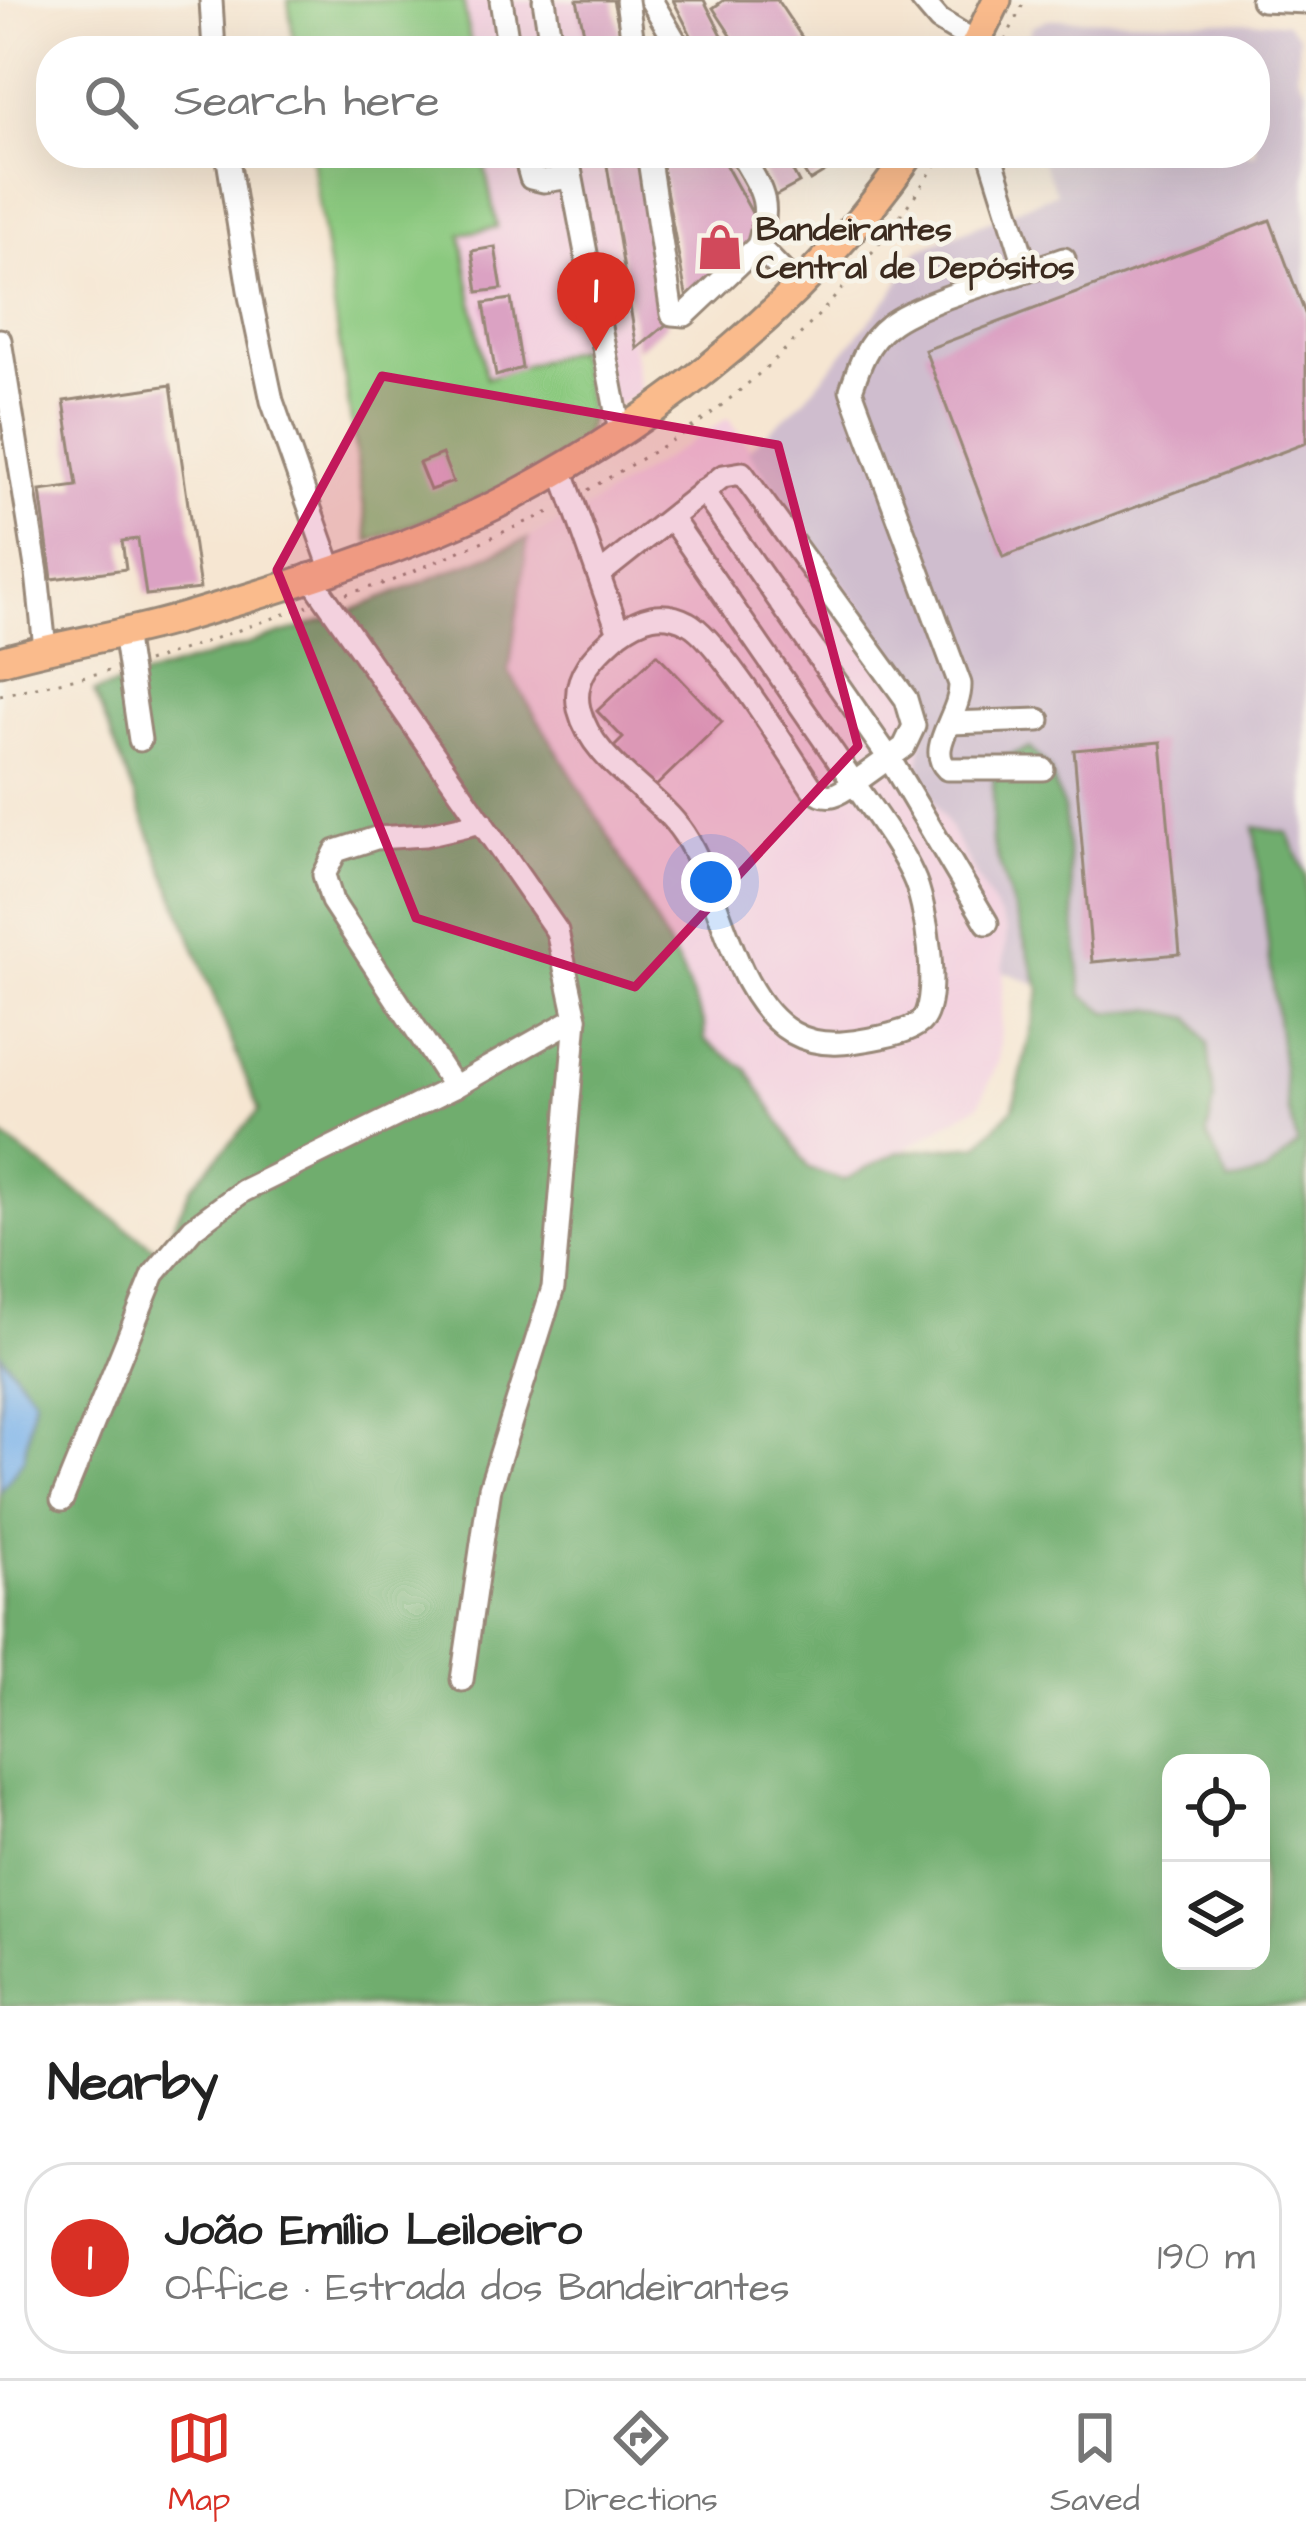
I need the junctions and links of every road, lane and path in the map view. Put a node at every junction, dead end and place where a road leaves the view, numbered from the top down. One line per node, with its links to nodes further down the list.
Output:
1 (211, 0): 11 (street)
2 (501, 0): 12 (street)
3 (544, 0): 13 (street)
4 (627, 0): 14 (street)
5 (651, 0): 15 (street)
6 (922, 0): 16 (street)
7 (998, 0): 17 (main road)
8 (1025, 0): 18 (path)
9 (1262, 0): 10 (street)
10 (1306, 2)
11 (213, 36)
12 (506, 36)
13 (550, 36)
14 (632, 36)
15 (672, 36)
16 (964, 36)
17 (987, 36)
18 (994, 36)
19 (229, 168): 36 (street)
20 (528, 168): 26 (street)
21 (570, 168): 26 (street)
22 (650, 168): 27 (street)
23 (749, 168): 27 (street)
24 (900, 168): 30 (main road)
25 (995, 168): 29 (street)
26 (571, 177): 32 (street)
27 (758, 246): 30 (street)
28 (1064, 259): 29 (street)
29 (1027, 272): 43 (street)
30 (797, 286): 32 (main road)
31 (0, 340): 40 (street)
32 (620, 432): 33 (main road)
33 (561, 469): 36 (main road); 37 (street)
34 (703, 491): 35 (street); 45 (street); 45 (street)
35 (670, 518): 37 (street); 47 (street)
36 (320, 572): 38 (main road); 48 (street)
37 (599, 574): 39 (street)
38 (124, 632): 40 (main road); 44 (street)
39 (619, 633): 47 (street); 47 (street)
40 (45, 648): 41 (main road)
41 (0, 661)
42 (1040, 720): 43 (street)
43 (950, 723): 46 (street)
44 (140, 740)
45 (889, 758): 47 (street); 49 (street)
46 (1043, 769)
47 (854, 783)
48 (482, 822): 50 (street); 51 (street)
49 (987, 923)
50 (576, 1018): 51 (street); 53 (street)
51 (454, 1087): 52 (street)
52 (62, 1500)
53 (462, 1681)

